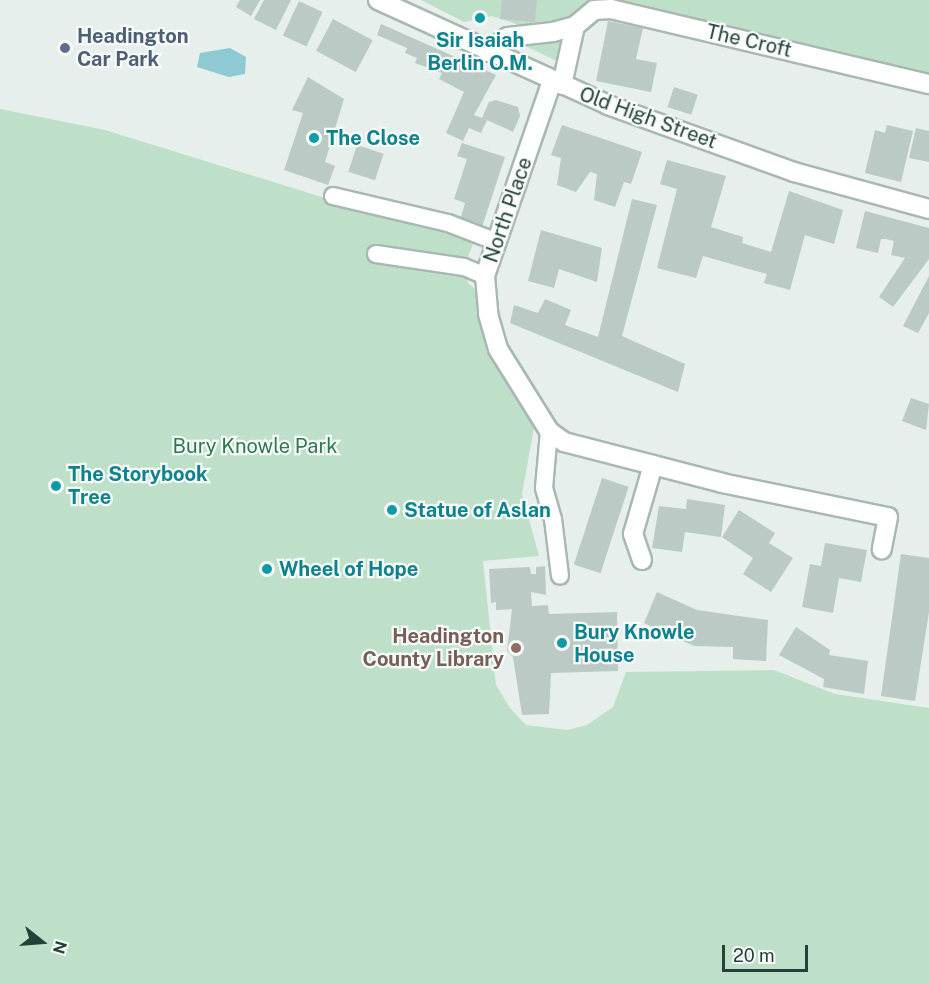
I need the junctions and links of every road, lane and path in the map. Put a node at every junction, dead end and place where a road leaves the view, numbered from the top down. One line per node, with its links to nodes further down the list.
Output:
1 (378, 0): 3 (street, Old High Street)
2 (575, 26): 3 (street, The Croft); 4 (street); 5 (street, The Croft)
3 (488, 52): 4 (street, Old High Street)
4 (557, 83): 7 (street, Old High Street); 8 (street, North Place)
5 (929, 84)
6 (333, 196): 8 (lane)
7 (929, 209)
8 (497, 242): 10 (street, North Place)
9 (376, 254): 10 (lane)
10 (485, 276): 11 (street, North Place)
11 (549, 431): 12 (street); 15 (lane)
12 (653, 465): 13 (street); 14 (street)
13 (882, 549)
14 (642, 560)
15 (560, 576)

